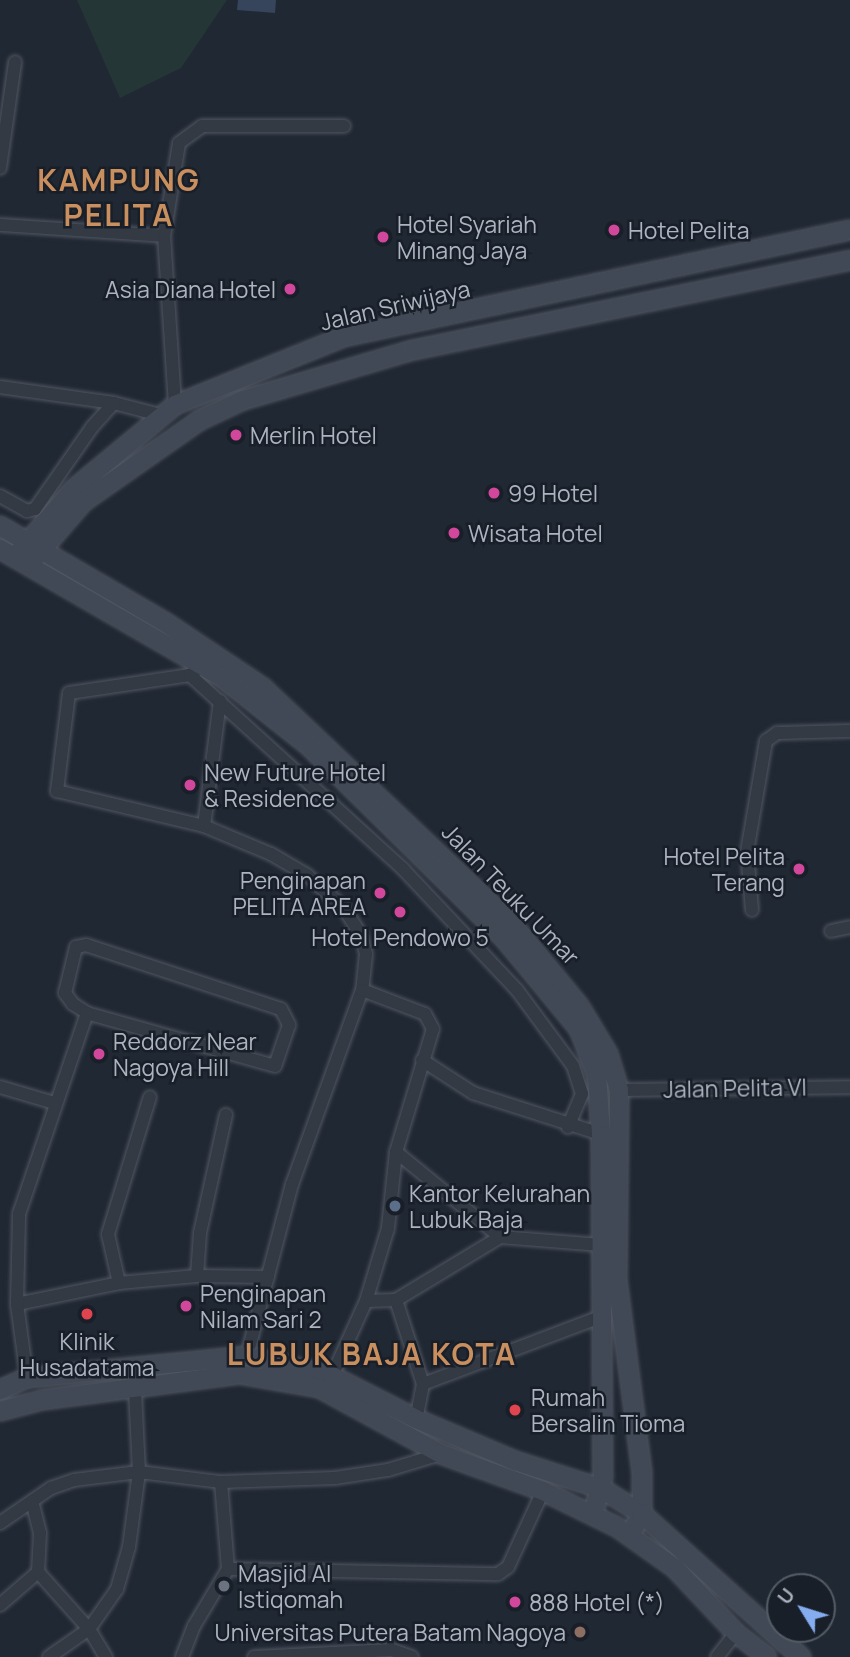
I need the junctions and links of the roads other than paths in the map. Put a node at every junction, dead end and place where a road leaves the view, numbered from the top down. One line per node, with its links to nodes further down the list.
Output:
1 (15, 62): 3 (street)
2 (344, 126): 6 (street)
3 (0, 168)
4 (0, 225): 6 (street)
5 (850, 230): 7 (main road, Jalan Sriwijaya)
6 (164, 236): 14 (street)
7 (733, 254): 9 (main road); 10 (main road, Jalan Sriwijaya)
8 (850, 260): 9 (main road, Jalan Sriwijaya)
9 (740, 283): 11 (main road, Jalan Sriwijaya)
10 (408, 325): 11 (main road); 14 (main road, Jalan Sriwijaya)
11 (413, 350): 18 (main road, Jalan Sriwijaya)
12 (0, 387): 13 (street)
13 (114, 403): 15 (street); 16 (street)
14 (175, 405): 15 (main road, Jalan Sriwijaya)
15 (160, 415): 18 (main road, Jalan Sriwijaya)
16 (0, 496)
17 (0, 526): 18 (main road, Jalan Teuku Umar)
18 (32, 546): 19 (main road, Jalan Sriwijaya); 32 (main road, Jalan Teuku Umar)
19 (15, 558): 20 (main road, Jalan Teuku Umar)
20 (195, 671): 21 (street); 23 (street); 37 (main road, Jalan Teuku Umar)
21 (219, 701): 23 (street); 36 (street)
22 (850, 731): 24 (street)
23 (204, 827): 27 (street)
24 (752, 910)
25 (850, 927): 26 (street)
26 (831, 931)
27 (362, 990): 29 (street); 42 (street)
28 (87, 1013): 28 (street); 34 (street)
29 (422, 1060): 36 (street); 38 (street)
30 (0, 1087): 34 (street)
31 (850, 1087): 32 (street, Jalan Pelita VI)
32 (619, 1090): 63 (main road, Jalan Teuku Umar)
33 (150, 1097): 43 (street)
34 (54, 1103): 46 (street)
35 (226, 1115): 41 (street)
36 (568, 1127): 37 (street)
37 (601, 1134): 40 (main road, Jalan Teuku Umar)
38 (396, 1152): 39 (street); 45 (street)
39 (500, 1237): 40 (street); 44 (street)
40 (601, 1245): 47 (main road, Jalan Teuku Umar)
41 (197, 1276): 42 (street); 43 (street)
42 (268, 1278): 48 (street)
43 (119, 1283): 46 (street)
44 (396, 1300): 45 (street); 51 (street)
45 (366, 1301): 49 (street)
46 (17, 1304): 50 (street)
47 (600, 1318): 51 (street); 59 (main road, Jalan Teuku Umar)
48 (247, 1356): 49 (main road); 50 (main road)
49 (332, 1376): 55 (main road)
50 (27, 1378): 52 (main road)
51 (423, 1384): 55 (street)
52 (0, 1390)
53 (135, 1390): 54 (main road); 56 (main road); 57 (street)
54 (0, 1411)
55 (416, 1419): 59 (main road)
56 (441, 1454): 58 (street); 60 (main road)
57 (139, 1472): 58 (street); 61 (street); 69 (street)
58 (221, 1482): 66 (street)
59 (602, 1489): 62 (main road, Jalan Teuku Umar); 63 (main road)
60 (543, 1491): 62 (main road); 66 (street)
61 (32, 1501): 64 (street); 67 (street)
62 (593, 1514): 65 (main road)
63 (642, 1514): 65 (main road, Jalan Teuku Umar); 78 (main road)
64 (0, 1523)
65 (630, 1535): 70 (main road)
66 (228, 1569): 73 (street)
67 (38, 1572): 68 (street); 69 (street)
68 (0, 1605)
69 (89, 1629): 71 (street); 72 (street)
70 (736, 1633): 76 (street); 77 (main road)
71 (49, 1657)
72 (106, 1657)
73 (181, 1657)
74 (254, 1657): 75 (street)
75 (412, 1657)
76 (718, 1657)
77 (767, 1657)
78 (801, 1657)

